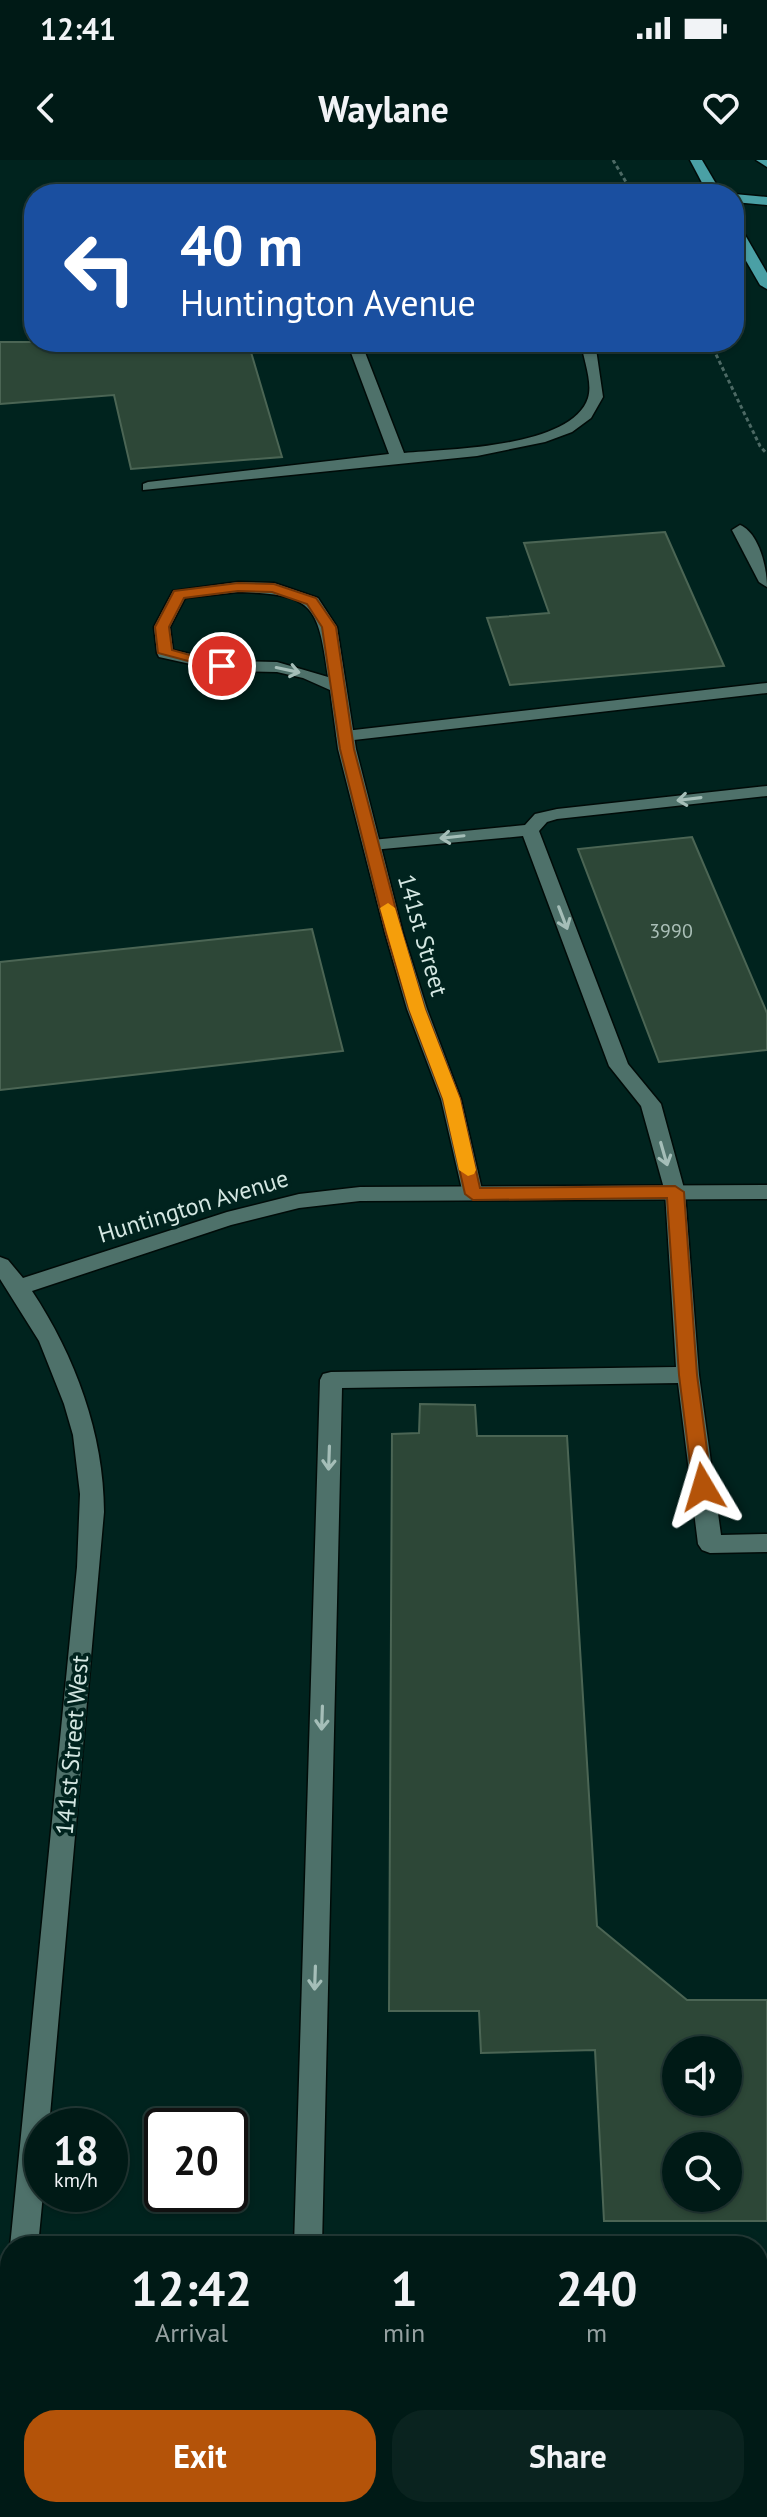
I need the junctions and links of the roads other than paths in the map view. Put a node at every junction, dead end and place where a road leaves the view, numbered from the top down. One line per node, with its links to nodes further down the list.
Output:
1 (696, 160): 2 (highway)
2 (709, 184)
3 (744, 199): 4 (highway)
4 (767, 201)
5 (744, 245): 6 (highway)
6 (767, 285)
7 (358, 352): 9 (street)
8 (589, 352): 9 (street)
9 (398, 458): 10 (street)
10 (148, 487)
11 (740, 530): 12 (street)
12 (767, 582)
13 (337, 687): 13 (street, 141st Street, one-way to 13); 15 (street, 141st Street)
14 (767, 688): 15 (street)
15 (345, 736): 18 (street, 141st Street)
16 (767, 791): 17 (street, one-way to 17)
17 (530, 830): 18 (street, one-way to 18); 19 (street, one-way to 19)
18 (372, 845): 21 (street, 141st Street)
19 (675, 1192): 20 (street, Huntington Avenue); 21 (street, Huntington Avenue); 24 (street)
20 (767, 1192)
21 (473, 1194): 23 (street, Huntington Avenue)
22 (0, 1265): 23 (street, 141st Street West)
23 (21, 1287): 26 (street, 141st Street West)
24 (688, 1375): 25 (street); 27 (street, one-way to 27)
25 (767, 1543)
26 (25, 2236)
27 (308, 2236)

